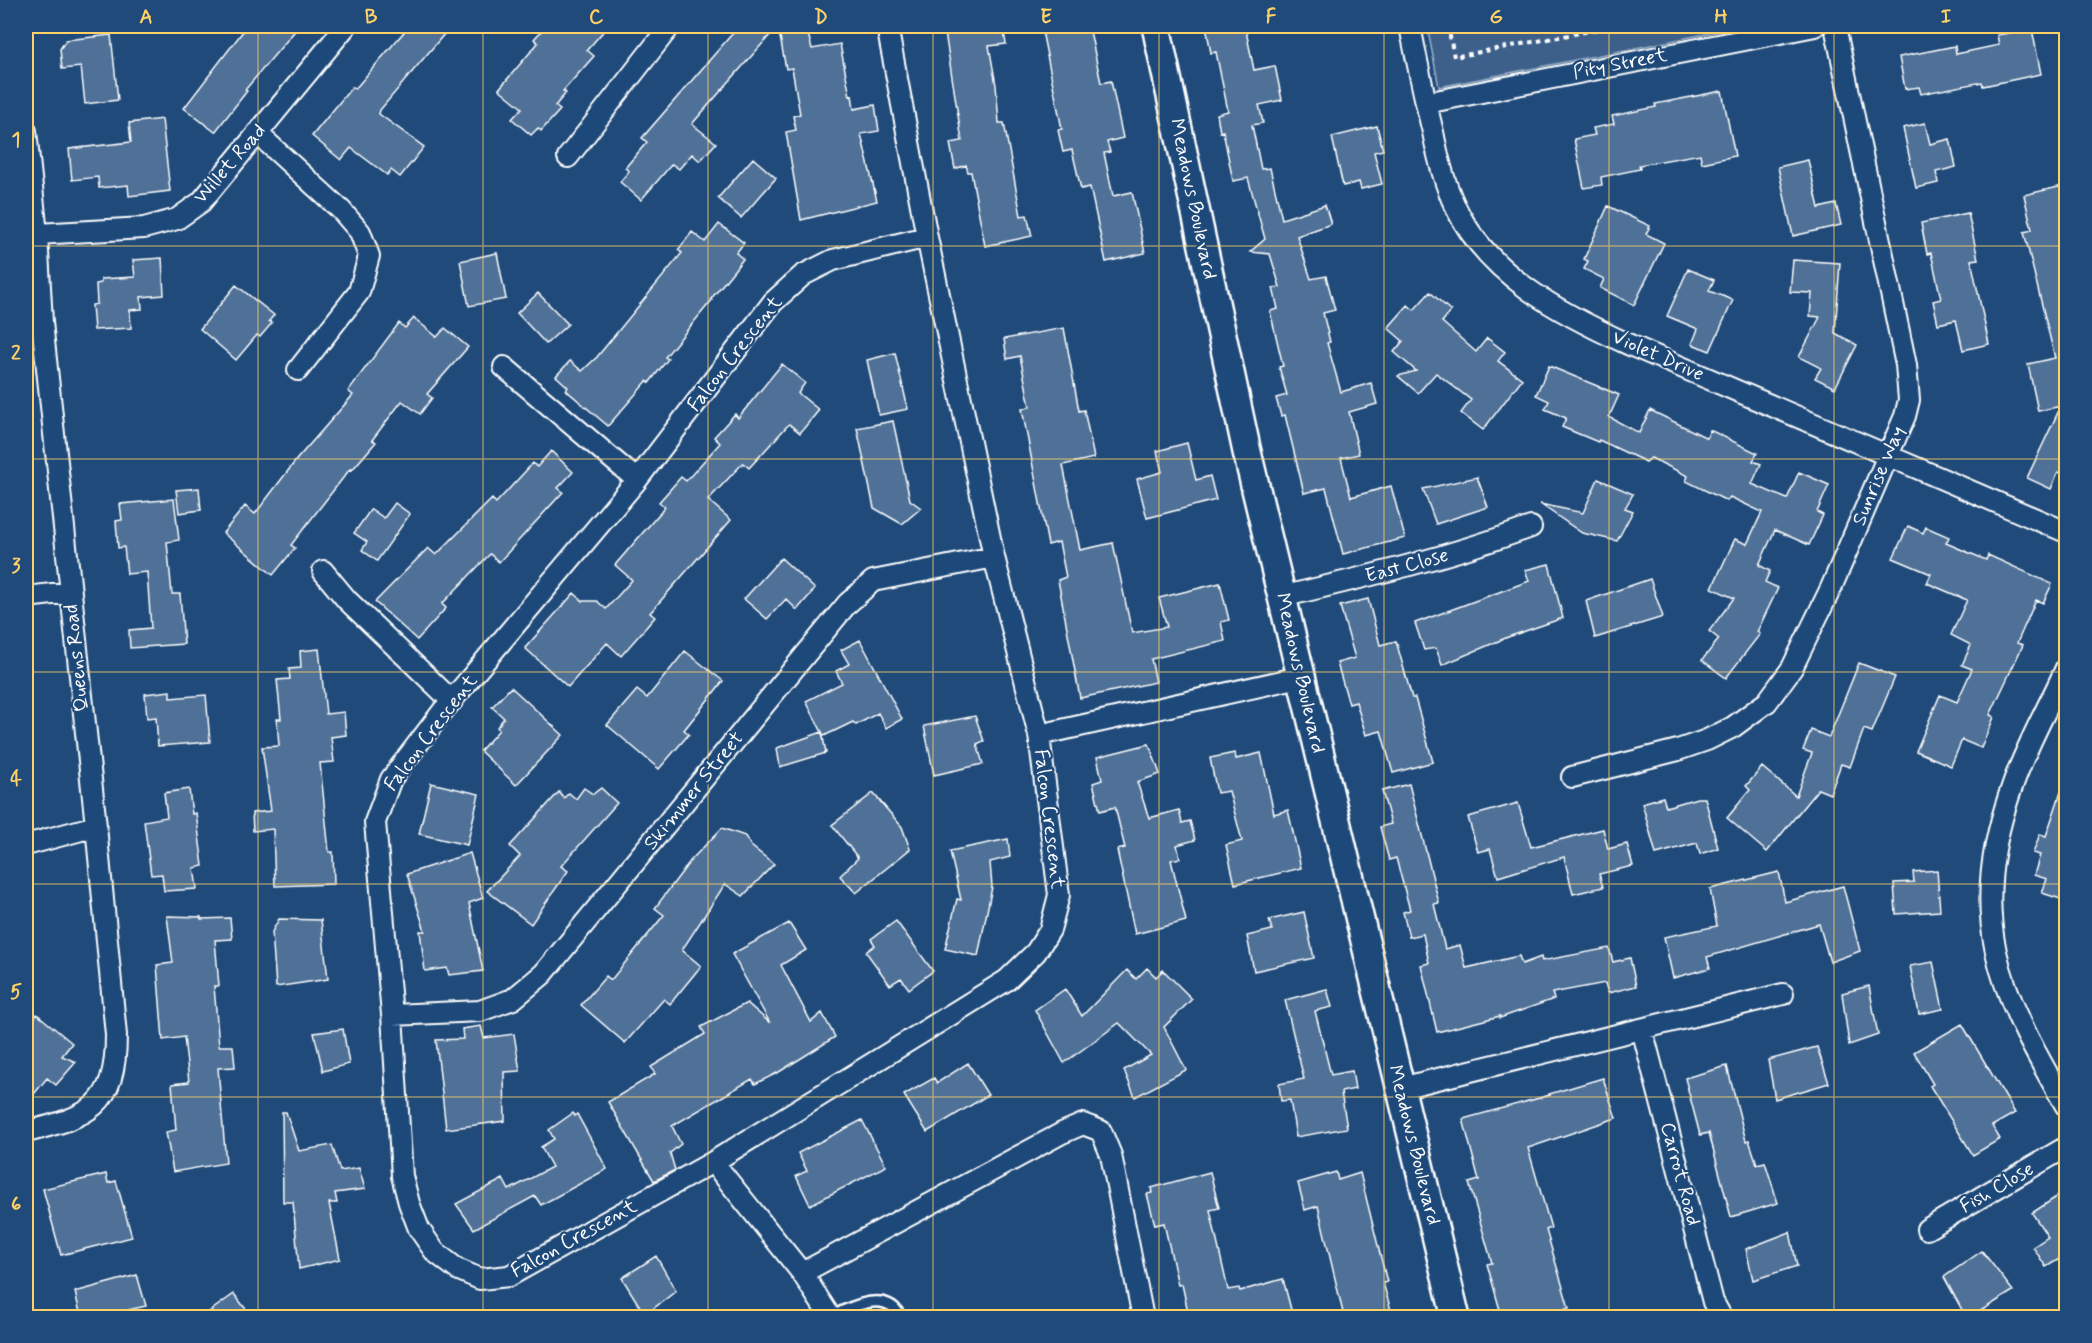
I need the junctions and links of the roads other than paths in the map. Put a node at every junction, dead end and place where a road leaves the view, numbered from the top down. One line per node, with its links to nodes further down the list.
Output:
1 (346, 26): 10 (street, Willet Road)
2 (670, 26): 11 (street)
3 (887, 26): 13 (street, Falcon Crescent)
4 (1156, 26): 25 (street, Meadows Boulevard)
5 (1410, 26): 8 (street, Violet Drive)
6 (1815, 26): 8 (street, Pity Street)
7 (1835, 26): 17 (street, Sunrise Way)
8 (1426, 103): 17 (street, Violet Drive)
9 (26, 131): 12 (street, Queens Road)
10 (257, 133): 12 (street, Willet Road); 16 (street)
11 (568, 157)
12 (37, 234): 14 (street, Queens Road)
13 (927, 237): 18 (street, Falcon Crescent); 21 (street, Falcon Crescent)
14 (34, 323): 23 (street, Queens Road)
15 (504, 367): 18 (street)
16 (298, 370)
17 (1888, 455): 20 (street, Violet Drive); 30 (street, Sunrise Way)
18 (637, 480): 28 (street, Falcon Crescent)
19 (1531, 527): 25 (street, East Close)
20 (2067, 532)
21 (994, 556): 29 (street, Falcon Crescent); 34 (street, Skimmer Street)
22 (323, 571): 28 (street)
23 (70, 592): 24 (street); 31 (street, Queens Road)
24 (26, 597)
25 (1281, 597): 27 (street, Meadows Boulevard)
26 (2067, 668): 37 (street)
27 (1300, 677): 29 (street); 36 (street, Meadows Boulevard)
28 (452, 700): 34 (street, Falcon Crescent)
29 (1039, 735): 40 (street, Falcon Crescent)
30 (1572, 777)
31 (96, 826): 32 (street); 38 (street, Queens Road)
32 (26, 844)
33 (1783, 994): 35 (street)
34 (392, 1014): 40 (street, Falcon Crescent)
35 (1642, 1029): 36 (street); 47 (street, Carrot Road)
36 (1401, 1088): 46 (street, Meadows Boulevard)
37 (2067, 1106)
38 (26, 1132)
39 (2067, 1147): 41 (street, Fish Close)
40 (713, 1162): 42 (street)
41 (1927, 1229)
42 (802, 1273): 43 (street); 45 (street)
43 (831, 1317): 44 (lane)
44 (901, 1317)
45 (1143, 1317)
46 (1456, 1317)
47 (1722, 1317)

